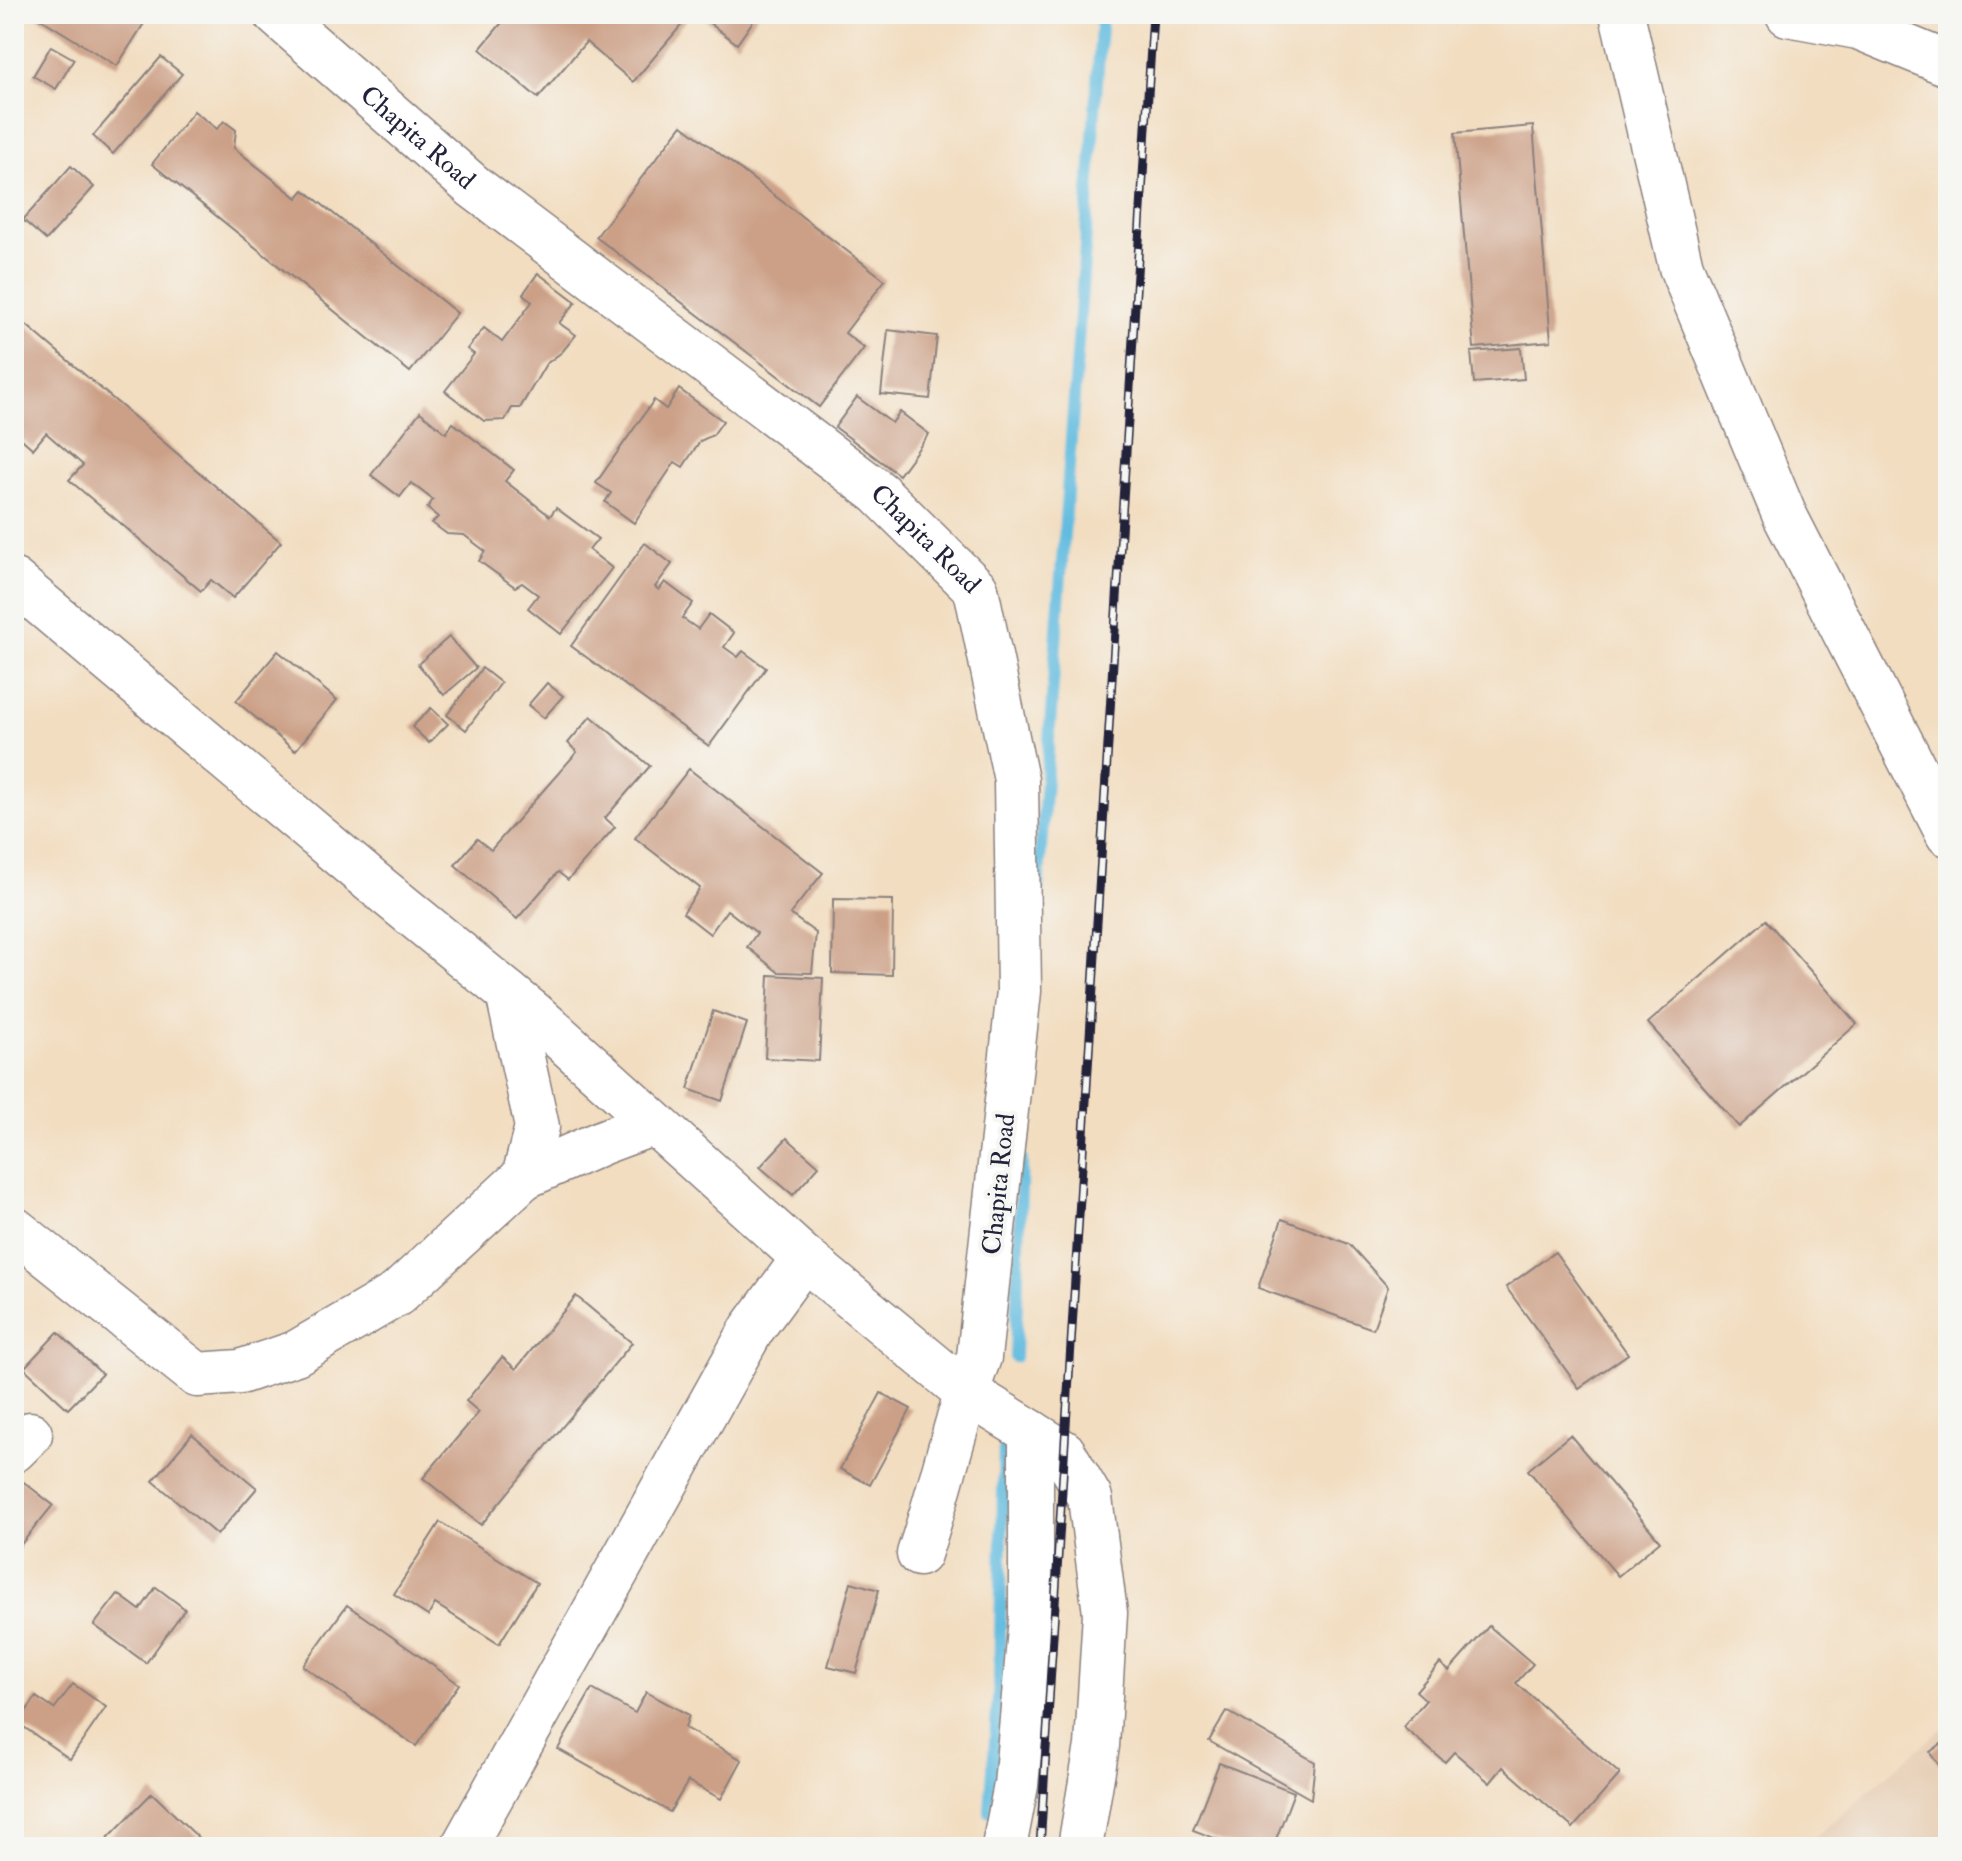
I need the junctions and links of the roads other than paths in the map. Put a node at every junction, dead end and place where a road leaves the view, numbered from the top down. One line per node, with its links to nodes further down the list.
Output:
1 (276, 14): 12 (street, Chapita Road)
2 (1622, 14): 6 (street)
3 (1788, 14): 4 (street)
4 (1948, 64)
5 (14, 581): 7 (street)
6 (1948, 834)
7 (508, 993): 8 (street); 9 (street)
8 (654, 1123): 9 (street); 11 (street)
9 (524, 1177): 10 (street)
10 (14, 1229)
11 (804, 1258): 12 (street); 15 (street)
12 (966, 1392): 13 (street); 14 (street, Chapita Road)
13 (1031, 1432): 16 (street); 17 (street)
14 (919, 1554)
15 (463, 1847)
16 (1004, 1847)
17 (1080, 1847)

